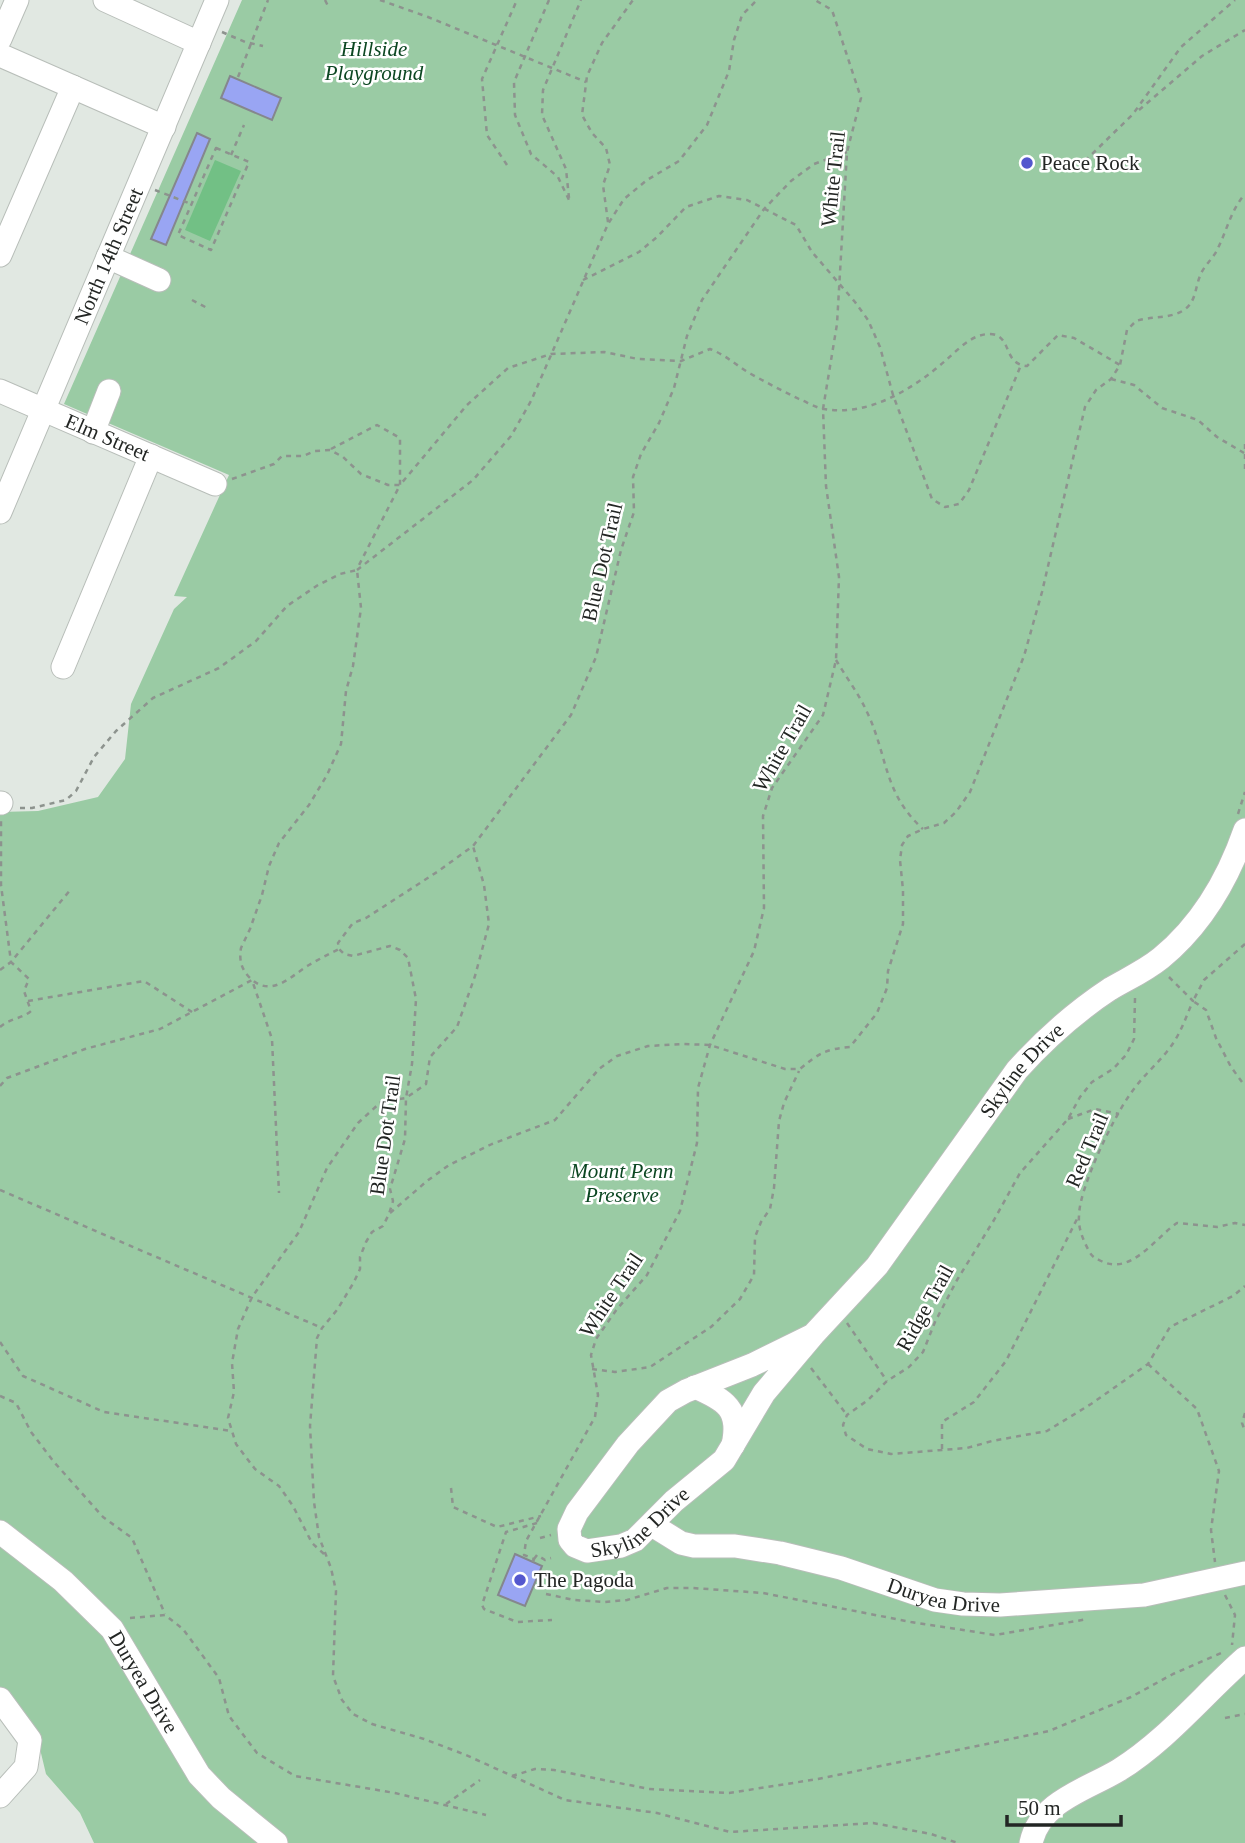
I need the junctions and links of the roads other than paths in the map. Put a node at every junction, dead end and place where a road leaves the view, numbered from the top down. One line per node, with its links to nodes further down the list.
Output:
1 (17, 0): 4 (street)
2 (217, 0): 5 (street, North 14th Street)
3 (110, 1): 5 (street)
4 (0, 39)
5 (200, 43): 8 (street, North 14th Street)
6 (0, 55): 7 (street)
7 (73, 86): 8 (street); 9 (street)
8 (164, 127): 10 (street, North 14th Street)
9 (0, 255)
10 (108, 257): 11 (street); 14 (street, North 14th Street)
11 (159, 279)
12 (0, 391): 14 (street, Elm Street)
13 (109, 391): 15 (street)
14 (42, 410): 15 (street, Elm Street); 18 (street, North 14th Street)
15 (93, 432): 16 (street, Elm Street)
16 (151, 456): 17 (street, Elm Street); 19 (street)
17 (215, 484)
18 (0, 512)
19 (63, 667)
20 (1245, 830): 21 (street, Skyline Drive)
21 (806, 1343): 22 (street, Skyline Drive); 23 (street, Skyline Drive)
22 (695, 1387): 23 (street); 24 (street, Skyline Drive)
23 (732, 1448): 24 (street, Skyline Drive)
24 (652, 1525): 26 (street, Duryea Drive)
25 (0, 1532): 30 (street, Duryea Drive)
26 (1245, 1573)
27 (1233, 1654): 31 (street)
28 (0, 1699): 29 (street)
29 (0, 1796)
30 (276, 1843)
31 (1031, 1843)

